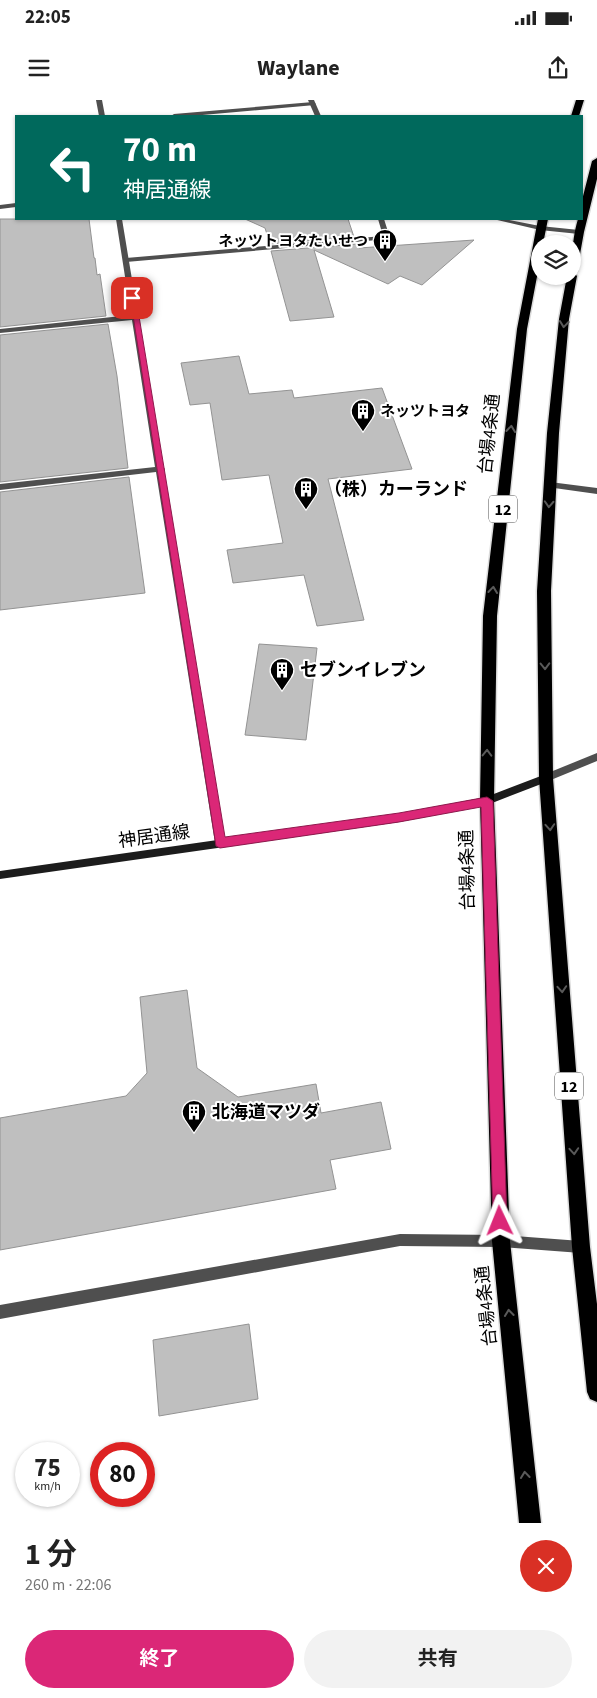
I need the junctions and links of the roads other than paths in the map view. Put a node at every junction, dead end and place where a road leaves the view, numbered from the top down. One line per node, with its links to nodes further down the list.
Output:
1 (99, 100): 4 (street)
2 (580, 100): 7 (highway)
3 (312, 102): 5 (street); 6 (street)
4 (102, 115)
5 (184, 115)
6 (318, 115)
7 (575, 115)
8 (597, 161): 11 (highway)
9 (15, 205): 10 (street)
10 (0, 207)
11 (583, 216)
12 (119, 220): 19 (street)
13 (381, 220): 19 (street)
14 (507, 220): 16 (street)
15 (582, 220): 17 (highway)
16 (541, 223): 17 (street); 29 (highway, 台場4条通 / 12, one-way to 16)
17 (579, 232): 18 (highway)
18 (578, 235)
19 (126, 260): 21 (street)
20 (571, 285): 24 (highway, 12, one-way to 24)
21 (136, 317): 22 (street); 23 (street)
22 (0, 331)
23 (161, 469): 25 (street); 30 (street)
24 (550, 485): 26 (street); 28 (highway, 12, one-way to 28)
25 (0, 487)
26 (597, 491)
27 (597, 757): 28 (street)
28 (546, 778): 29 (street, 神居通線); 33 (highway, 12, one-way to 33)
29 (487, 801): 30 (street, 神居通線); 32 (highway, 台場4条通 / 12)
30 (220, 843): 31 (street, 神居通線)
31 (0, 875)
32 (501, 1241): 33 (street); 34 (street); 36 (highway, 台場4条通 / 12, one-way to 32)
33 (582, 1247): 35 (highway, 12)
34 (0, 1312)
35 (597, 1392)
36 (530, 1523)

